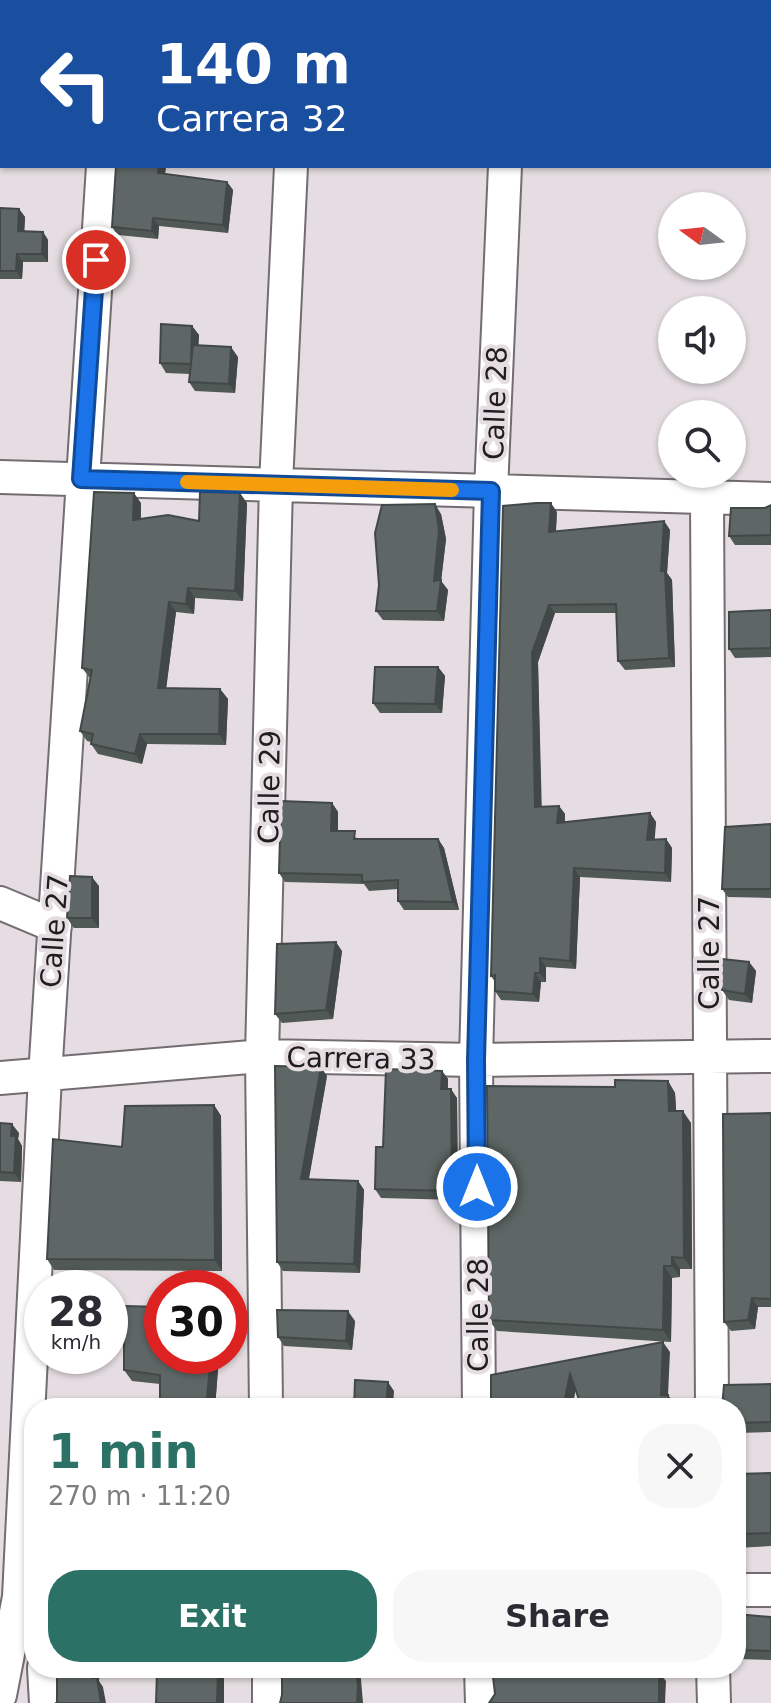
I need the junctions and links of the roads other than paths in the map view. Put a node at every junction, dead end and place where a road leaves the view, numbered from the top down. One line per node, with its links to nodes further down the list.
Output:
1 (103, 168): 5 (street, Calle 27)
2 (291, 168): 6 (street, Calle 29)
3 (505, 168): 7 (street, Calle 28)
4 (0, 477): 5 (street)
5 (81, 479): 6 (street); 11 (street, Calle 27)
6 (276, 484): 7 (street); 13 (street, Calle 29)
7 (491, 491): 8 (street); 15 (street, Calle 28)
8 (707, 499): 9 (street); 12 (street, Calle 27)
9 (771, 499)
10 (0, 903): 11 (street)
11 (55, 926): 16 (street, Calle 27)
12 (710, 1055): 14 (street, Carrera 33); 15 (street, Carrera 33); 21 (street, Calle 27)
13 (262, 1056): 15 (street, Carrera 33); 16 (street, Carrera 33); 19 (street, Calle 29)
14 (771, 1056)
15 (476, 1060): 20 (street, Calle 28)
16 (45, 1076): 17 (street, Carrera 33); 18 (street, Calle 27)
17 (0, 1078)
18 (28, 1398)
19 (266, 1398)
20 (479, 1398)
21 (712, 1398)
22 (24, 1480): 25 (street, Calle 27)
23 (746, 1590): 24 (street)
24 (771, 1590)
25 (18, 1596): 30 (street, Calle 27)
26 (45, 1678): 31 (street)
27 (269, 1678): 32 (street)
28 (481, 1678): 33 (street)
29 (713, 1678): 34 (street)
30 (0, 1695)
31 (46, 1703)
32 (269, 1703)
33 (482, 1703)
34 (714, 1703)

